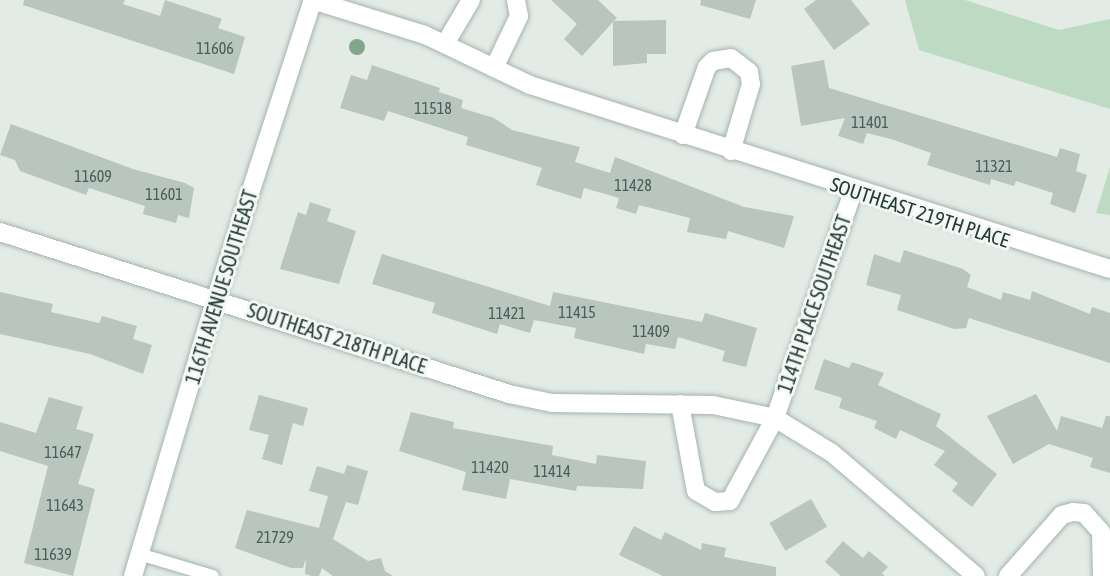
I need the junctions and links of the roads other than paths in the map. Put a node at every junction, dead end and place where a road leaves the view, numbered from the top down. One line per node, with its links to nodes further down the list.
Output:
1 (312, 0): 4 (street, SOUTHEAST 219TH PLACE); 11 (street, 116TH AVENUE SOUTHEAST)
2 (471, 0): 4 (street)
3 (516, 0): 5 (street)
4 (445, 44): 5 (street, SOUTHEAST 219TH PLACE)
5 (494, 68): 6 (street, SOUTHEAST 219TH PLACE)
6 (683, 135): 7 (street, SOUTHEAST 219TH PLACE); 7 (street)
7 (731, 151): 8 (street, SOUTHEAST 219TH PLACE)
8 (853, 191): 10 (street, SOUTHEAST 219TH PLACE); 13 (street, 114TH PLACE SOUTHEAST)
9 (0, 232): 11 (street, SOUTHEAST 218TH PLACE)
10 (1110, 269)
11 (216, 298): 12 (street, SOUTHEAST 218TH PLACE); 14 (street, 116TH AVENUE SOUTHEAST)
12 (680, 404): 13 (street, SOUTHEAST 218TH PLACE); 13 (street)
13 (775, 418): 17 (street, SOUTHEAST 218TH PLACE)
14 (139, 554): 15 (street, 116TH AVENUE SOUTHEAST); 16 (lane)
15 (133, 576)
16 (213, 576)
17 (976, 576)
18 (1008, 576): 19 (street)
19 (1102, 576)

